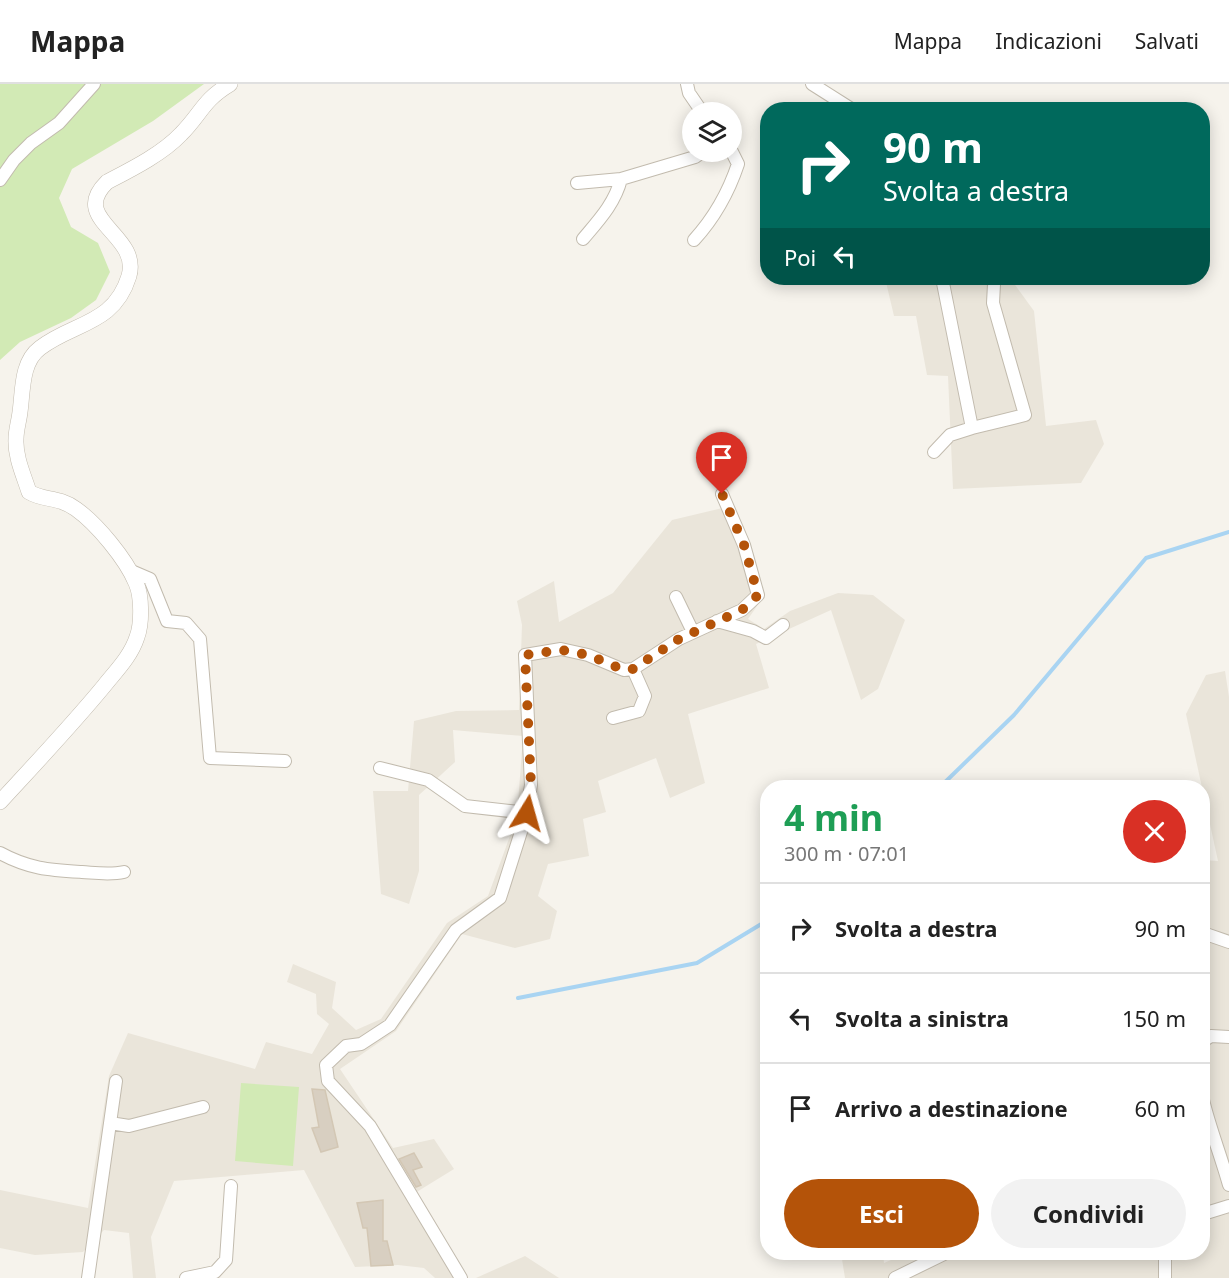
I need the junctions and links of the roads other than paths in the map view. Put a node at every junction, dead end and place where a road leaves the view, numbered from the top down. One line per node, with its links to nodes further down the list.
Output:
1 (94, 84): 10 (street)
2 (230, 84): 19 (street)
3 (687, 84): 5 (street)
4 (812, 84): 6 (street)
5 (695, 102)
6 (840, 102)
7 (682, 162): 9 (street)
8 (737, 162): 13 (street)
9 (621, 179): 11 (street); 12 (street)
10 (0, 180)
11 (577, 183)
12 (584, 239)
13 (694, 240)
14 (943, 285): 16 (street)
15 (994, 285): 16 (street)
16 (972, 428): 17 (street)
17 (934, 452)
18 (722, 494): 21 (street)
19 (129, 570): 26 (street); 28 (street)
20 (676, 597): 23 (street)
21 (717, 621): 22 (street); 23 (street)
22 (783, 626)
23 (693, 632): 24 (street)
24 (633, 669): 25 (street); 29 (street)
25 (613, 718)
26 (285, 760)
27 (380, 768): 29 (street)
28 (0, 802)
29 (527, 813): 48 (street)
30 (0, 853): 31 (street)
31 (124, 872)
32 (1210, 935): 33 (street)
33 (1229, 942)
34 (1210, 1037): 35 (street)
35 (1229, 1037)
36 (116, 1081): 38 (street)
37 (203, 1107): 38 (street)
38 (110, 1123): 46 (street)
39 (1210, 1129): 40 (street)
40 (1229, 1185)
41 (231, 1186): 47 (street)
42 (1229, 1206): 43 (street)
43 (1210, 1212)
44 (932, 1260): 49 (street)
45 (1165, 1260): 50 (street)
46 (88, 1278)
47 (186, 1278)
48 (461, 1278)
49 (895, 1278)
50 (1165, 1278)

